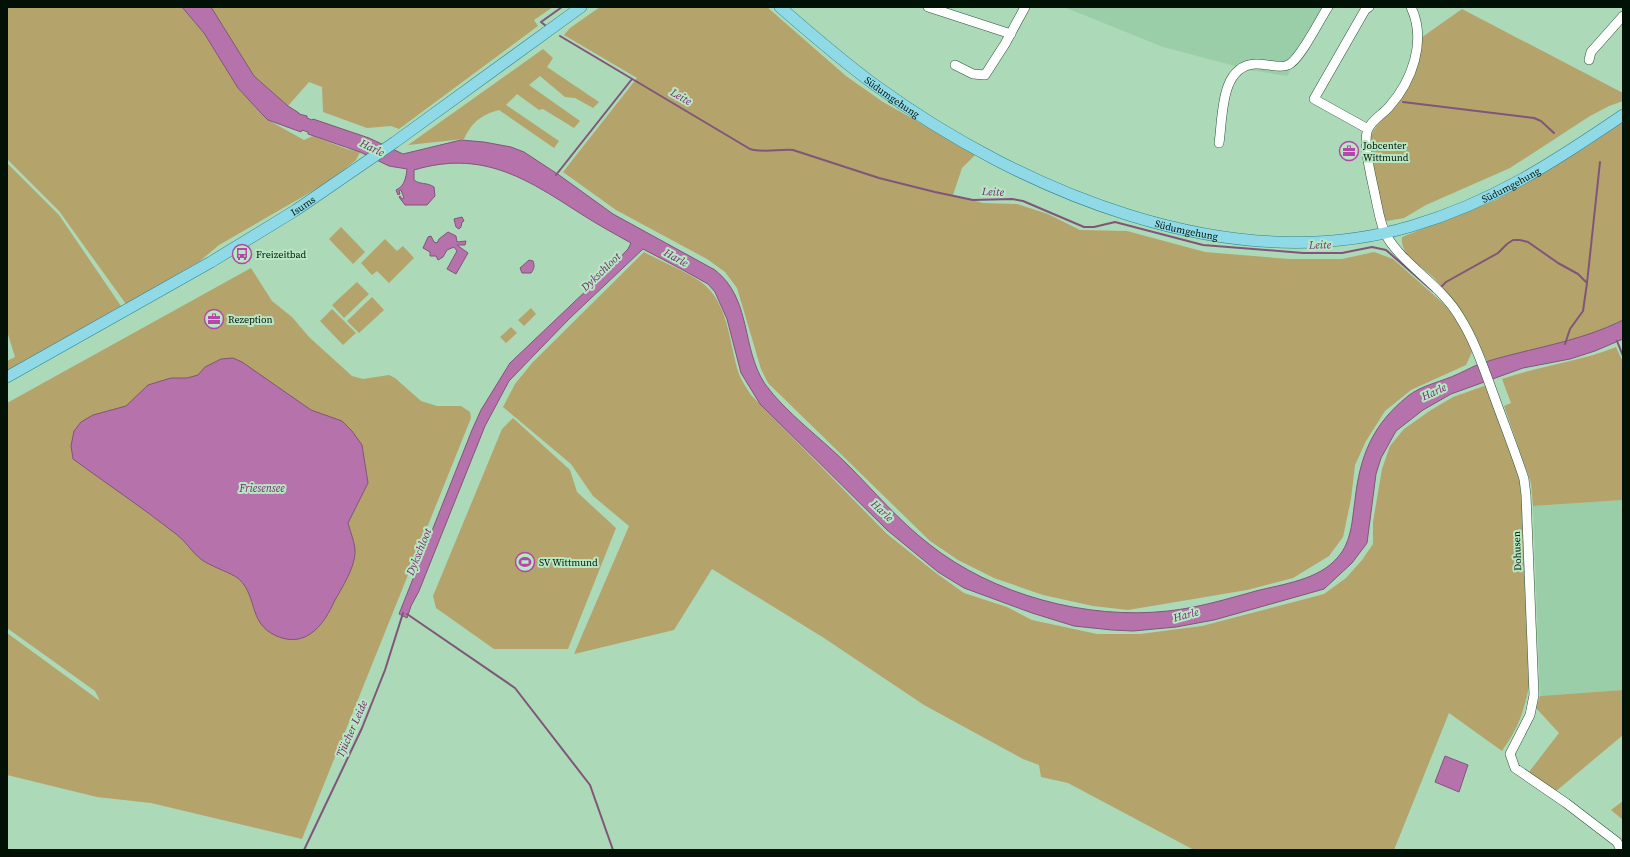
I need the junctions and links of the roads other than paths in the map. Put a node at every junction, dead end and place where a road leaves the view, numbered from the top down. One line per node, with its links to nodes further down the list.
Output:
1 (581, 7): 16 (main road, Isums)
2 (780, 7): 15 (main road, Südumgehung)
3 (928, 7): 9 (street)
4 (1025, 7): 9 (street)
5 (1328, 7): 14 (street)
6 (1369, 7): 13 (street)
7 (1411, 7): 13 (street)
8 (1623, 16): 10 (street)
9 (1011, 34): 11 (street)
10 (1589, 60)
11 (955, 65)
12 (1623, 115): 15 (main road, Südumgehung)
13 (1368, 129): 15 (street)
14 (1219, 143)
15 (1385, 232): 17 (street, Dohusen)
16 (7, 377)
17 (1621, 850)

